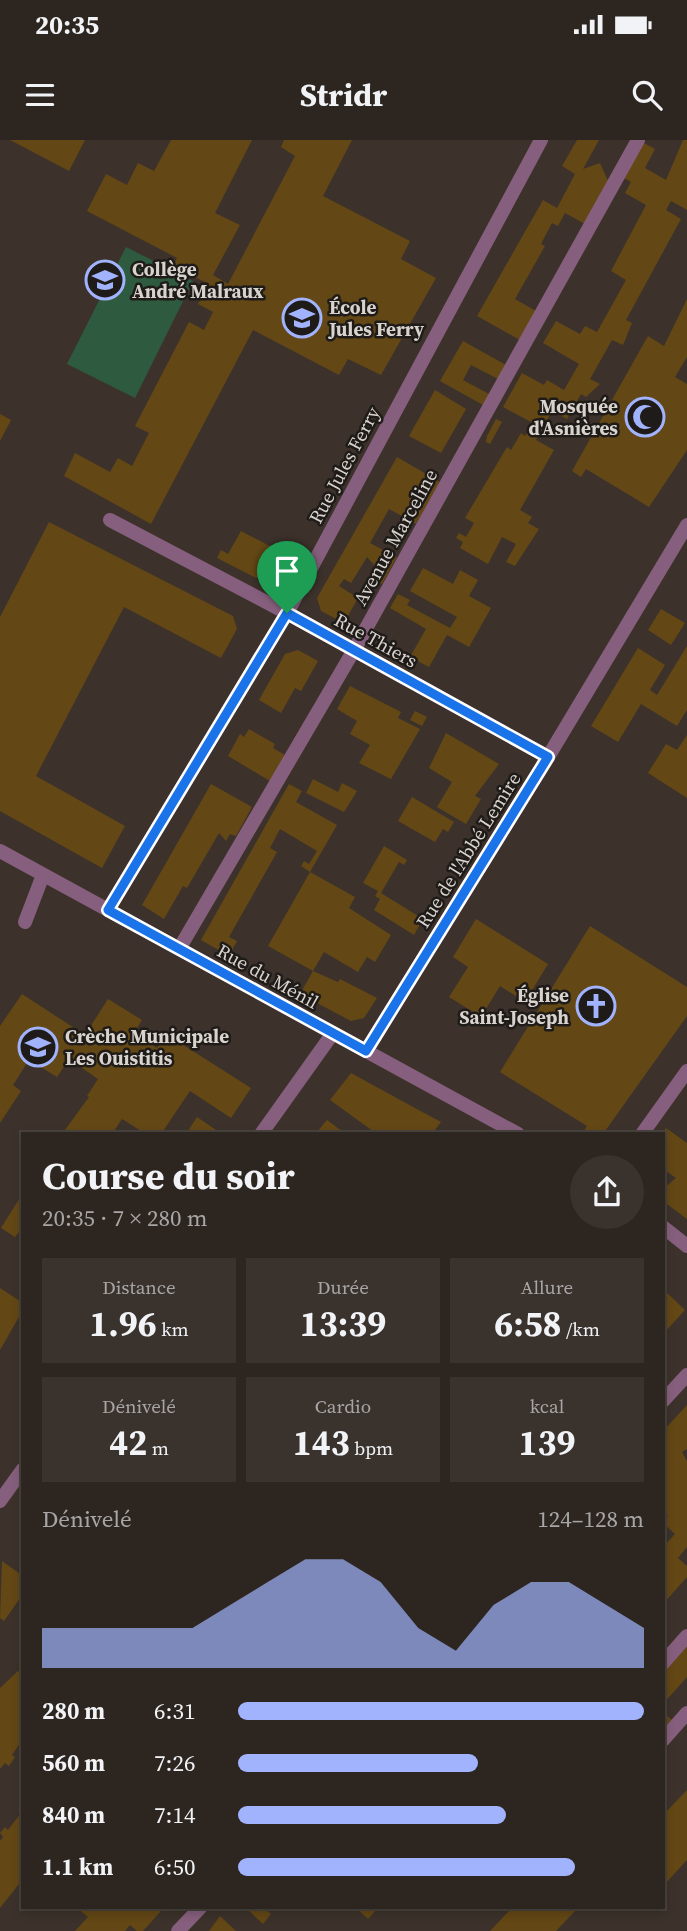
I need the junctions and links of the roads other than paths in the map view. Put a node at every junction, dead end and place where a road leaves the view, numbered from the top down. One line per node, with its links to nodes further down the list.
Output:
1 (541, 140): 5 (street, Rue Jules Ferry)
2 (638, 140): 6 (street, Avenue Marceline)
3 (110, 520): 5 (street, Rue Thiers)
4 (687, 524): 7 (street, Rue de l'Abbé Lemire)
5 (287, 613): 6 (street, Rue Thiers); 10 (street, Rue Jules Ferry)
6 (354, 650): 7 (street, Rue Thiers); 12 (street, Avenue Marceline)
7 (548, 757): 14 (street, Rue de l'Abbé Lemire)
8 (0, 851): 9 (street, Rue du Ménil)
9 (43, 875): 10 (street, Rue du Ménil); 11 (street)
10 (108, 910): 12 (street, Rue du Ménil)
11 (25, 922)
12 (179, 949): 13 (street, Rue du Ménil)
13 (333, 1033): 14 (street, Rue du Ménil); 16 (street)
14 (366, 1051): 17 (street, Rue du Ménil)
15 (687, 1070): 18 (street)
16 (262, 1132)
17 (513, 1132)
18 (643, 1132)
19 (665, 1229): 20 (street)
20 (687, 1246)
21 (687, 1375): 22 (street)
22 (665, 1399)
23 (21, 1472): 24 (street)
24 (0, 1502)
25 (687, 1636): 26 (street)
26 (665, 1661)
27 (687, 1713): 28 (street)
28 (665, 1738)
29 (199, 1909): 30 (street)
30 (178, 1931)

